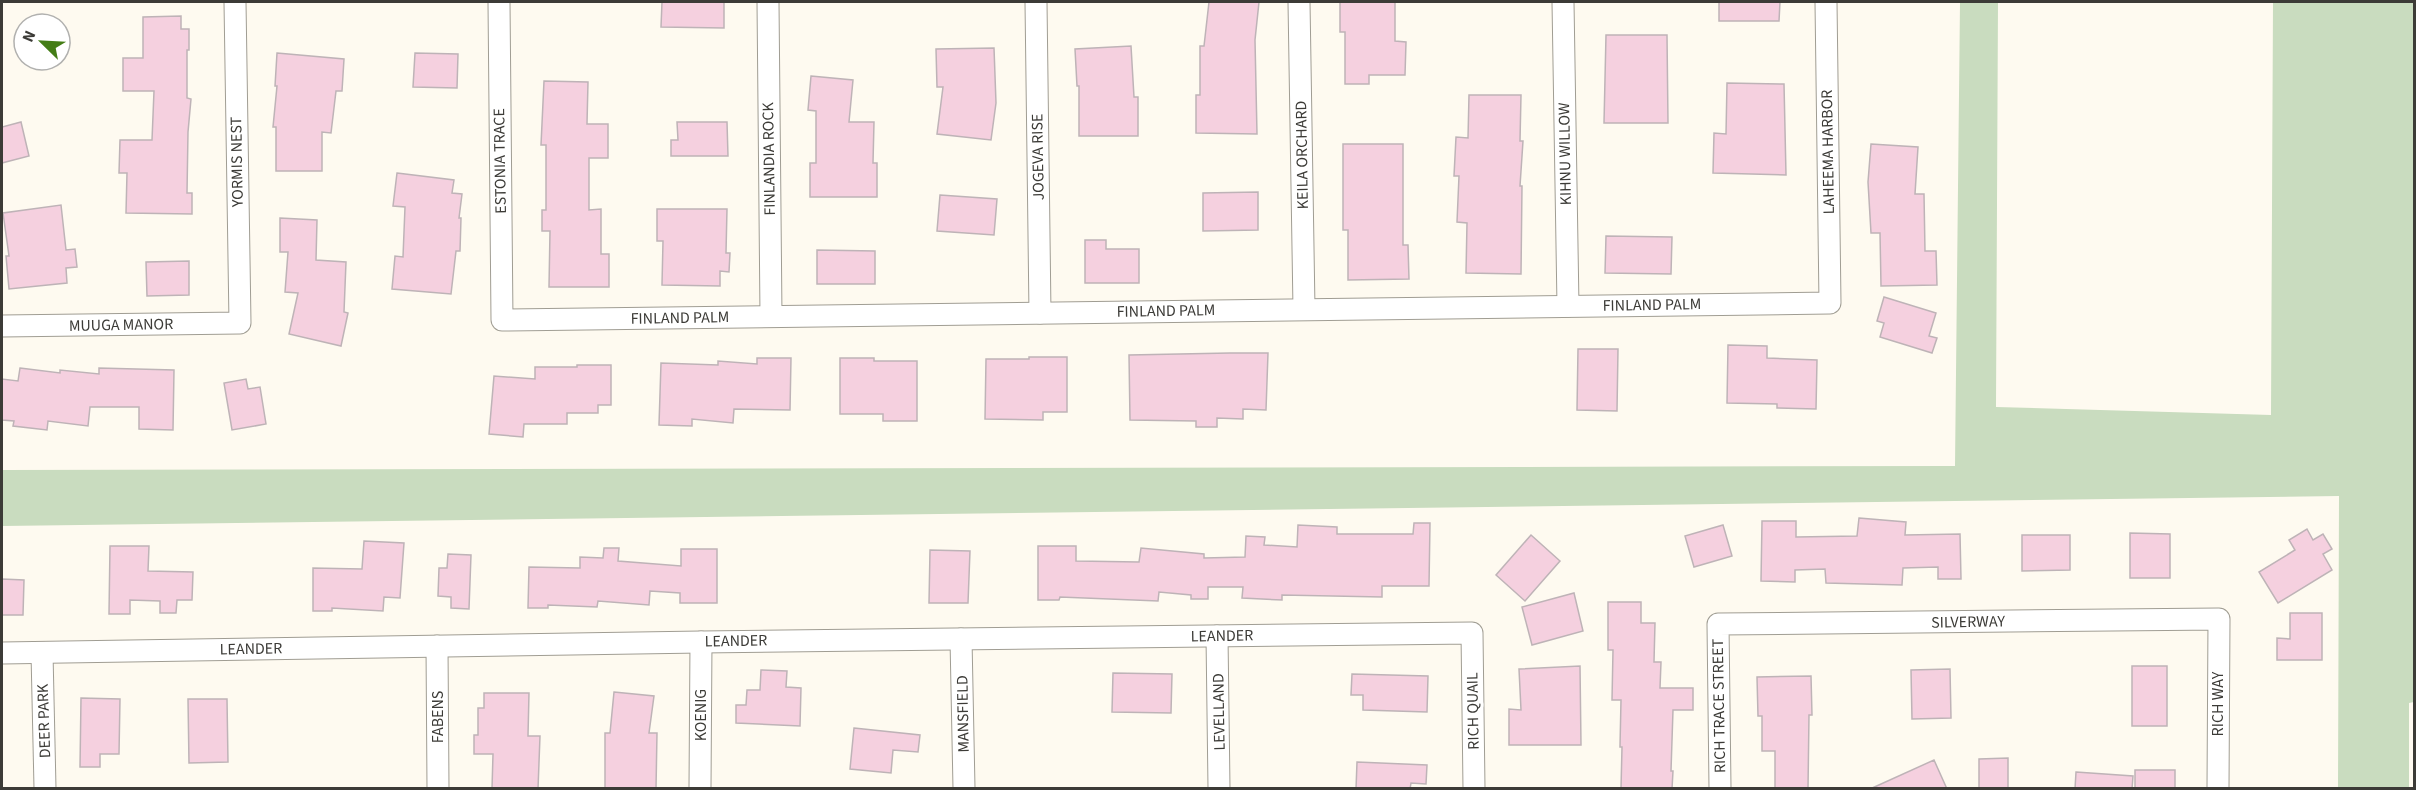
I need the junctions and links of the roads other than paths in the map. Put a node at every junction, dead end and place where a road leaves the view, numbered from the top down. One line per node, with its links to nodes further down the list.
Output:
1 (235, 2): 14 (street, YORMIS NEST)
2 (498, 2): 13 (street, ESTONIA TRACE)
3 (768, 2): 12 (street, FINLANDIA ROCK)
4 (1036, 2): 11 (street, JOGEVA RISE)
5 (1299, 2): 10 (street, KEILA ORCHARD)
6 (1563, 2): 9 (street, KIHNU WILLOW)
7 (1826, 2): 8 (street, LAHEEMA HARBOR)
8 (1830, 303): 9 (street, FINLAND PALM)
9 (1568, 306): 10 (street, FINLAND PALM)
10 (1304, 309): 11 (street, FINLAND PALM)
11 (1040, 313): 12 (street, FINLAND PALM)
12 (771, 316): 13 (street, FINLAND PALM)
13 (502, 320)
14 (240, 323): 15 (street, MUUGA MANOR)
15 (2, 327)
16 (2219, 619): 17 (street, SILVERWAY); 32 (street, RICH WAY)
17 (1718, 624): 31 (street, RICH TRACE STREET)
18 (1472, 633): 19 (street, LEANDER); 30 (street, RICH QUAIL)
19 (1217, 636): 20 (street, LEANDER); 29 (street, LEVELLAND)
20 (961, 639): 21 (street, LEANDER); 28 (street, MANSFIELD)
21 (701, 642): 22 (street, LEANDER); 27 (street, KOENIG)
22 (437, 646): 23 (street, LEANDER); 26 (street, FABENS)
23 (42, 652): 24 (street, LEANDER); 25 (street, DEER PARK)
24 (2, 653)
25 (45, 789)
26 (438, 789)
27 (700, 789)
28 (964, 789)
29 (1219, 789)
30 (1474, 789)
31 (1720, 789)
32 (2218, 789)

